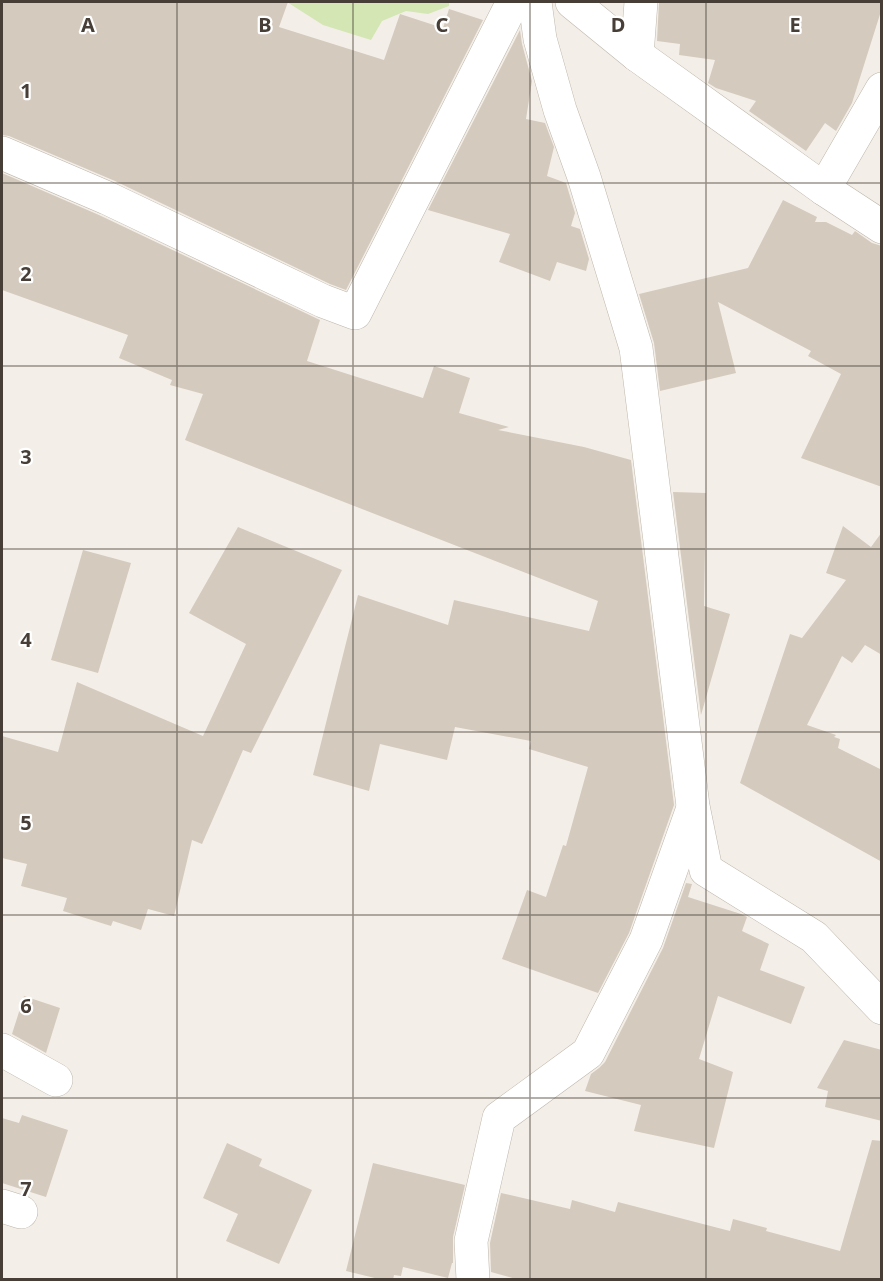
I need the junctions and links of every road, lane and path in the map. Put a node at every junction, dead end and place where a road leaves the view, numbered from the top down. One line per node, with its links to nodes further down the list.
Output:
1 (513, 2): 7 (street)
2 (535, 2): 10 (street)
3 (572, 2): 5 (street)
4 (642, 2): 5 (street)
5 (637, 55): 8 (street)
6 (882, 89): 8 (street)
7 (2, 153)
8 (824, 189): 9 (street)
9 (882, 226)
10 (693, 807): 11 (street); 14 (street)
11 (882, 1008)
12 (2, 1050): 13 (street)
13 (56, 1080)
14 (473, 1280)

